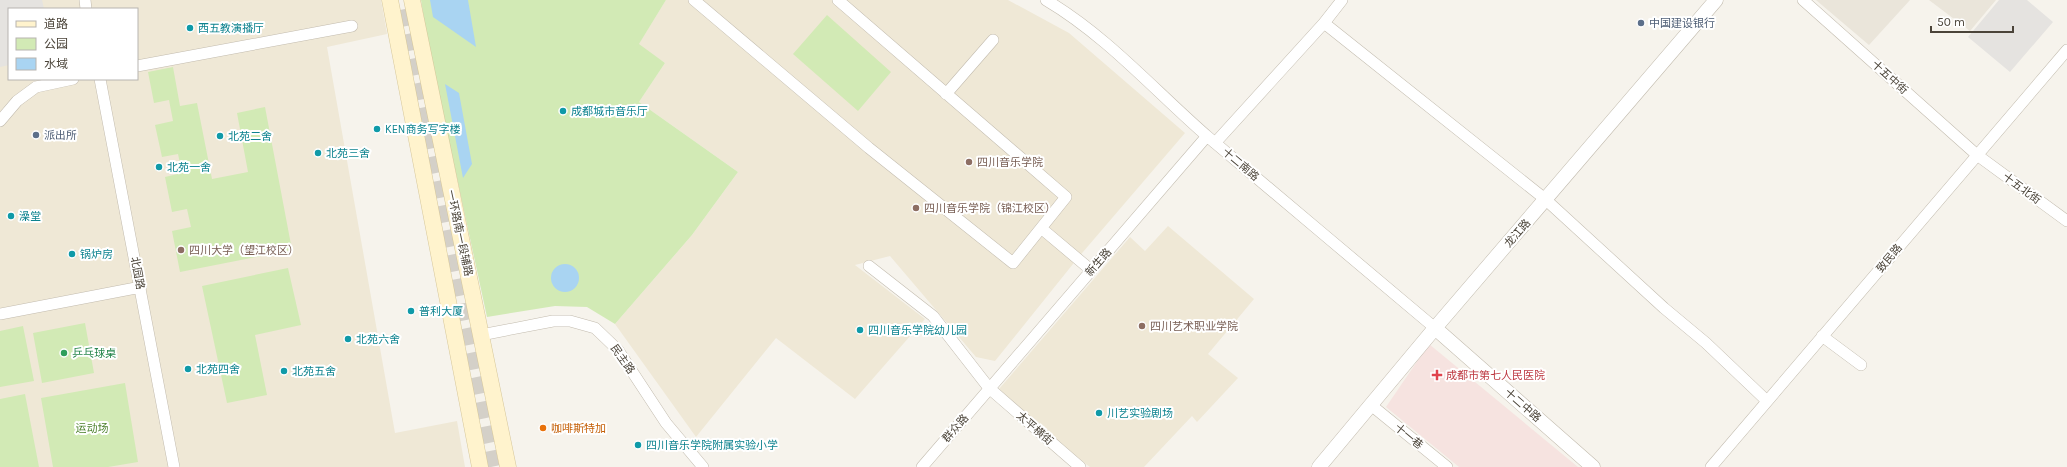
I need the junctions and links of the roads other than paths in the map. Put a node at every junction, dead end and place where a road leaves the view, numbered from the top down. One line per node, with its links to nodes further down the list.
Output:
1 (390, 0): 35 (main road)
2 (412, 0): 28 (main road, 一环路南一段辅路)
3 (694, 0): 22 (street)
4 (838, 0): 16 (street)
5 (1046, 0): 18 (street, 十二南路)
6 (1342, 0): 9 (street, 新生路)
7 (1716, 0): 20 (street, 龙江路)
8 (1803, 0): 19 (street, 十五中街)
9 (1324, 22): 18 (street, 新生路); 20 (street)
10 (352, 26): 13 (street)
11 (993, 40): 16 (street)
12 (2067, 50): 19 (street, 致民路)
13 (138, 66)
14 (68, 80): 17 (street)
15 (100, 80): 25 (street, 北园路)
16 (946, 94): 22 (street)
17 (0, 121)
18 (1211, 139): 24 (street, 新生路); 27 (street, 十二南路)
19 (1977, 155): 21 (street, 十五北街); 29 (street, 致民路)
20 (1545, 199): 27 (street, 龙江路); 32 (street)
21 (2067, 221)
22 (1041, 228): 24 (street)
23 (869, 266): 31 (street, 太平横街)
24 (1091, 270): 31 (street, 新生路)
25 (141, 287): 26 (street); 34 (street, 北园路)
26 (0, 314)
27 (1435, 328): 33 (street, 龙江路); 42 (street, 十二中路)
28 (481, 335): 36 (main road, 一环路南一段辅路); 37 (street, 民主路)
29 (1822, 336): 30 (street); 32 (street, 致民路)
30 (1861, 365)
31 (989, 388): 38 (street, 群众路); 39 (street, 太平横街)
32 (1767, 401): 43 (street, 致民路)
33 (1371, 405): 40 (street, 龙江路); 41 (street, 十一巷)
34 (174, 467)
35 (480, 467)
36 (508, 467)
37 (703, 467)
38 (922, 467)
39 (1080, 467)
40 (1319, 467)
41 (1447, 467)
42 (1593, 467)
43 (1711, 467)

